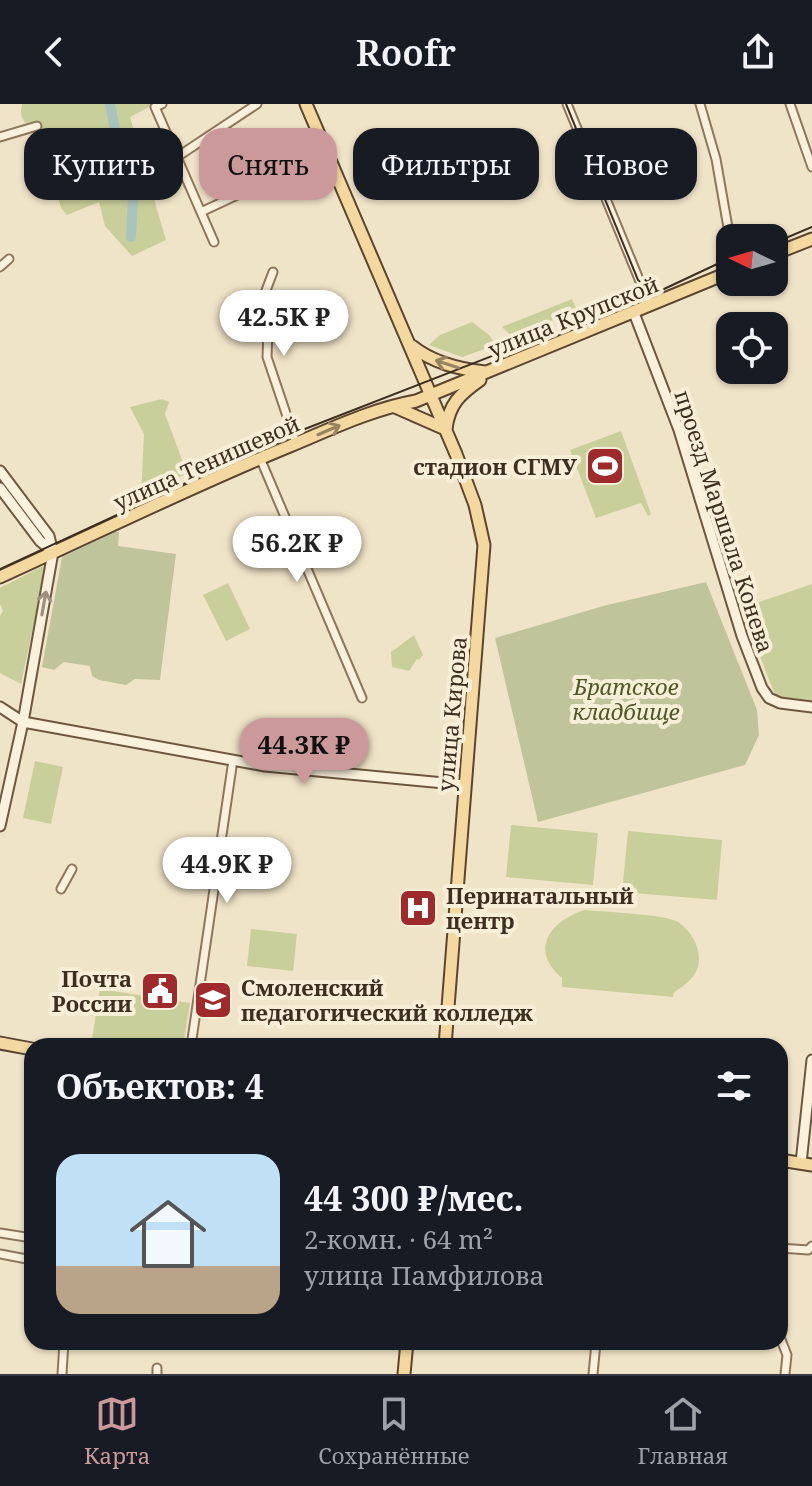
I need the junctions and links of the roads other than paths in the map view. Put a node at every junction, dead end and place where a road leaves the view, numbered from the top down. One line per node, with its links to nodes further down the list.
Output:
1 (257, 104): 11 (street)
2 (306, 104): 9 (main road, улица Кирова)
3 (567, 104): 25 (street)
4 (700, 104): 17 (street)
5 (790, 104): 12 (street)
6 (159, 106): 8 (street)
7 (37, 126): 10 (street)
8 (167, 128)
9 (316, 128)
10 (0, 137)
11 (183, 153)
12 (812, 167)
13 (183, 171): 16 (street)
14 (337, 176): 27 (main road, улица Кирова)
15 (227, 200): 16 (street)
16 (201, 212): 19 (street)
17 (727, 224)
18 (812, 239): 20 (main road)
19 (214, 242)
20 (788, 248)
21 (9, 259): 22 (street)
22 (0, 267)
23 (273, 272): 32 (street)
24 (716, 278): 25 (main road, улица Крупской)
25 (650, 306): 26 (main road, улица Крупской)
26 (634, 313): 28 (main road, улица Крупской); 40 (street, проезд Маршала Конева)
27 (410, 343): 28 (main road, one-way to 27); 29 (main road, улица Кирова)
28 (490, 372): 29 (main road, улица Крупской); 31 (main road)
29 (430, 392): 30 (main road, улица Тенишевой); 31 (main road, улица Кирова)
30 (391, 406): 31 (main road); 32 (main road, улица Тенишевой, one-way to 30)
31 (446, 430): 43 (main road, улица Кирова)
32 (296, 443): 33 (main road, улица Тенишевой)
33 (260, 458): 36 (main road, улица Тенишевой); 38 (street)
34 (0, 471): 36 (street)
35 (0, 488): 36 (street)
36 (53, 552): 37 (main road, улица Тенишевой); 41 (street, one-way to 36)
37 (0, 577)
38 (362, 698)
39 (0, 707): 41 (street)
40 (812, 707)
41 (23, 722): 42 (street); 44 (street)
42 (233, 760): 43 (street); 47 (street)
43 (465, 785): 48 (main road, улица Кирова)
44 (0, 826)
45 (72, 869): 46 (street)
46 (61, 889)
47 (192, 1038)
48 (446, 1038)
49 (0, 1043): 50 (main road)
50 (24, 1048)
51 (812, 1060): 52 (street)
52 (806, 1164)
53 (0, 1233): 54 (street)
54 (24, 1237)
55 (812, 1246): 56 (street)
56 (788, 1249)
57 (0, 1254): 58 (street)
58 (24, 1258)
59 (64, 1350): 63 (street)
60 (406, 1350): 64 (main road)
61 (595, 1350): 65 (street)
62 (785, 1350): 66 (street)
63 (62, 1374)
64 (404, 1374)
65 (593, 1374)
66 (785, 1374)

